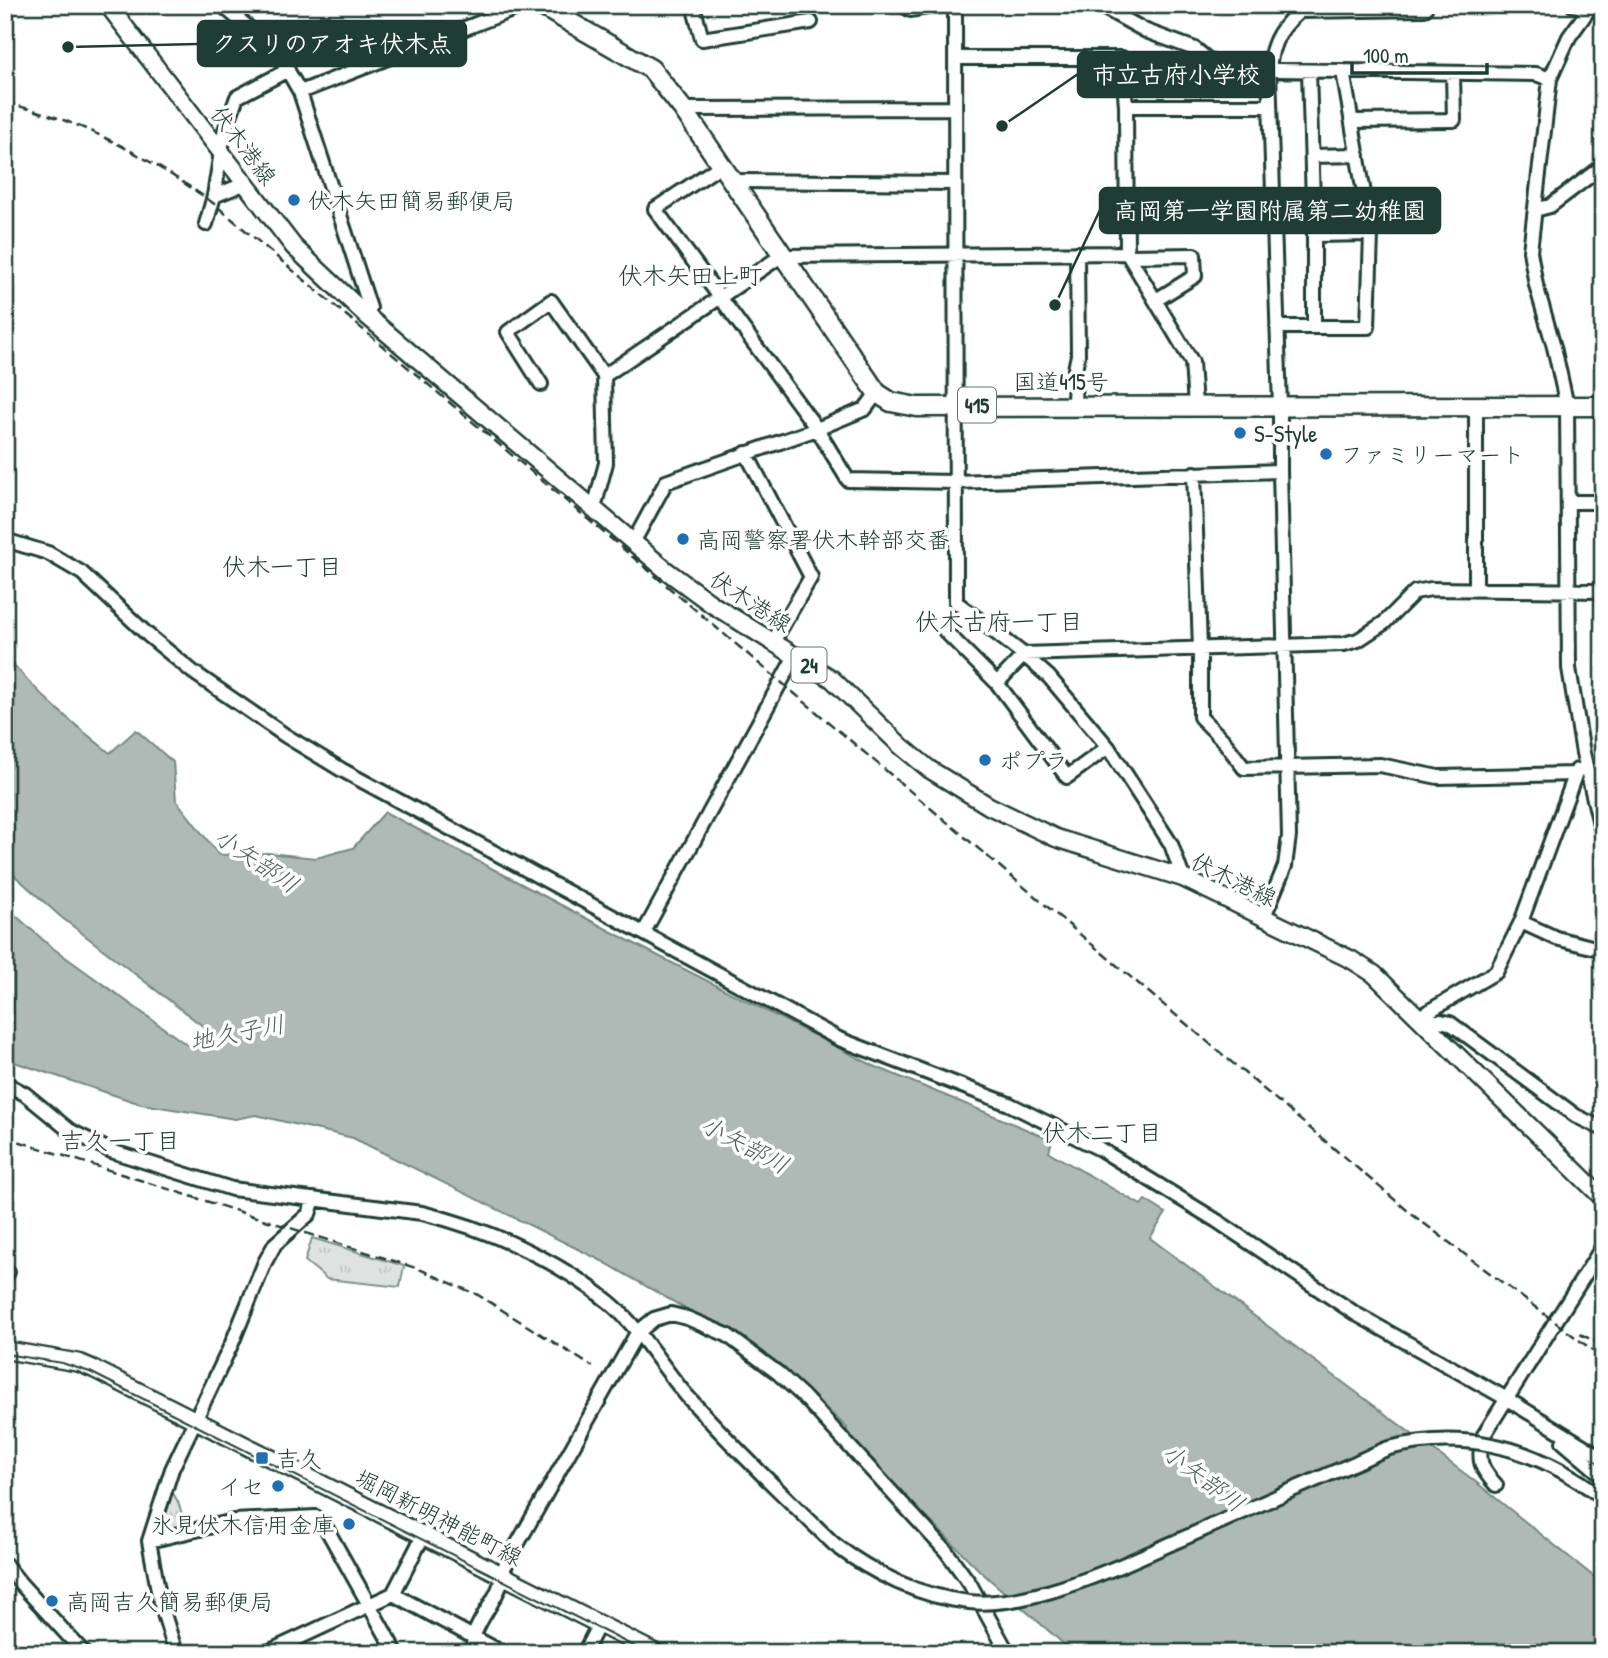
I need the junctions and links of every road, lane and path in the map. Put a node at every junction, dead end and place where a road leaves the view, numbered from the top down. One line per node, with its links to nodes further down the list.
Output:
1 (108, 5): 28 (main road, 伏木港線 / 24)
2 (222, 5): 16 (street)
3 (525, 5): 22 (street)
4 (540, 5): 26 (highway)
5 (692, 5): 14 (street)
6 (903, 5): 7 (street)
7 (940, 5)
8 (955, 5): 15 (street)
9 (1099, 5): 17 (street)
10 (1424, 5): 13 (street)
11 (1573, 5): 12 (street)
12 (1591, 6): 21 (street)
13 (1303, 8): 17 (street)
14 (811, 22)
15 (955, 58): 23 (street); 25 (street)
16 (288, 70): 22 (street); 28 (street)
17 (1269, 70): 18 (street); 24 (street)
18 (1309, 71): 19 (street); 30 (street)
19 (1343, 71): 20 (street); 27 (street)
20 (1453, 73): 21 (street); 27 (street)
21 (1550, 79): 37 (street)
22 (300, 92): 47 (street)
23 (1126, 106): 24 (street); 43 (street)
24 (1269, 106): 48 (street)
25 (955, 108): 26 (street); 34 (street)
26 (683, 109): 31 (highway)
27 (1352, 121): 29 (street)
28 (220, 151): 35 (main road, 伏木港線 / 24); 36 (street)
29 (1358, 155): 30 (street); 39 (street)
30 (1312, 156): 40 (street)
31 (720, 166): 33 (highway); 45 (street)
32 (1603, 166): 37 (street)
33 (731, 181): 34 (street); 44 (highway)
34 (956, 183): 42 (street)
35 (244, 184): 36 (street); 47 (main road, 伏木港線 / 24)
36 (214, 196): 38 (street)
37 (1535, 210): 57 (street)
38 (206, 224)
39 (1371, 234): 40 (street); 49 (street)
40 (1314, 235): 49 (street)
41 (1077, 253): 42 (street); 43 (street); 54 (street)
42 (956, 254): 44 (street); 53 (street)
43 (1128, 255): 46 (street); 46 (street)
44 (781, 256): 45 (street); 52 (highway)
45 (720, 296): 50 (street); 60 (street)
46 (1156, 300): 55 (street)
47 (367, 316): 67 (main road, 伏木港線 / 24)
48 (1277, 327): 49 (street); 59 (street)
49 (1314, 327)
50 (604, 376): 51 (street); 67 (street)
51 (541, 384)
52 (877, 393): 53 (highway, 国道415号 / 415); 60 (street)
53 (956, 405): 54 (highway, 国道415号 / 415); 64 (street)
54 (1074, 405): 55 (highway, 国道415号 / 415)
55 (1195, 406): 59 (highway, 国道415号 / 415)
56 (1476, 406): 57 (highway, 国道415号 / 415); 59 (highway, 国道415号 / 415); 70 (street)
57 (1567, 406): 58 (highway, 国道415号 / 415); 65 (street)
58 (1603, 406)
59 (1280, 407): 62 (street)
60 (817, 429): 61 (street); 64 (street)
61 (746, 453): 69 (street); 74 (street)
62 (1280, 471): 63 (street); 75 (street)
63 (1194, 473): 64 (street); 76 (street)
64 (956, 482): 77 (street)
65 (1568, 502): 66 (street); 71 (street)
66 (1603, 502)
67 (594, 508): 69 (main road, 伏木港線 / 24)
68 (5, 541): 88 (street)
69 (634, 541): 74 (main road, 伏木港線 / 24)
70 (1476, 590): 71 (street); 75 (street)
71 (1567, 591): 72 (street); 81 (street)
72 (1603, 592)
73 (945, 631): 79 (street)
74 (773, 642): 78 (main road, 伏木港線 / 24)
75 (1283, 648): 76 (street); 82 (street)
76 (1200, 649): 77 (street); 82 (street)
77 (1023, 654): 79 (street); 80 (street)
78 (795, 656): 85 (main road, 伏木港線 / 24); 88 (street)
79 (997, 683): 80 (street)
80 (1108, 747): 85 (street)
81 (1583, 753): 83 (street); 84 (street)
82 (1286, 768): 83 (street); 86 (street)
83 (1575, 774): 87 (street)
84 (1603, 837)
85 (1183, 878): 86 (main road, 伏木港線 / 24)
86 (1263, 919): 90 (main road, 伏木港線 / 24)
87 (1521, 922): 89 (street); 90 (street)
88 (643, 932): 99 (street)
89 (1603, 950)
90 (1419, 1017): 92 (street); 93 (main road, 伏木港線 / 24)
91 (5, 1083): 94 (street)
92 (1603, 1129)
93 (1603, 1198)
94 (314, 1199): 96 (street); 101 (street)
95 (1603, 1246): 99 (street)
96 (637, 1333): 105 (street, bridge); 109 (street); 123 (street)
97 (5, 1350): 101 (main road, 堀岡新明神能町線)
98 (5, 1358): 101 (main road, 堀岡新明神能町線)
99 (1507, 1399): 100 (street); 104 (street)
100 (1531, 1415): 102 (street); 103 (street)
101 (193, 1422): 106 (main road, 堀岡新明神能町線); 107 (street)
102 (1603, 1458)
103 (1603, 1476)
104 (1496, 1485)
105 (1603, 1498)
106 (421, 1538): 109 (main road, 堀岡新明神能町線); 110 (street)
107 (149, 1541): 111 (street); 115 (street)
108 (5, 1564): 114 (street)
109 (501, 1579): 112 (main road, 堀岡新明神能町線); 113 (street)
110 (393, 1594): 111 (street); 113 (street)
111 (368, 1604): 116 (street); 117 (street)
112 (598, 1628): 120 (street); 121 (main road, 堀岡新明神能町線); 122 (main road, 堀岡新明神能町線)
113 (473, 1637): 118 (street); 119 (street)
114 (84, 1653)
115 (176, 1653)
116 (266, 1653)
117 (396, 1653)
118 (475, 1653)
119 (503, 1653)
120 (584, 1653)
121 (638, 1653)
122 (656, 1653)
123 (1008, 1653)

